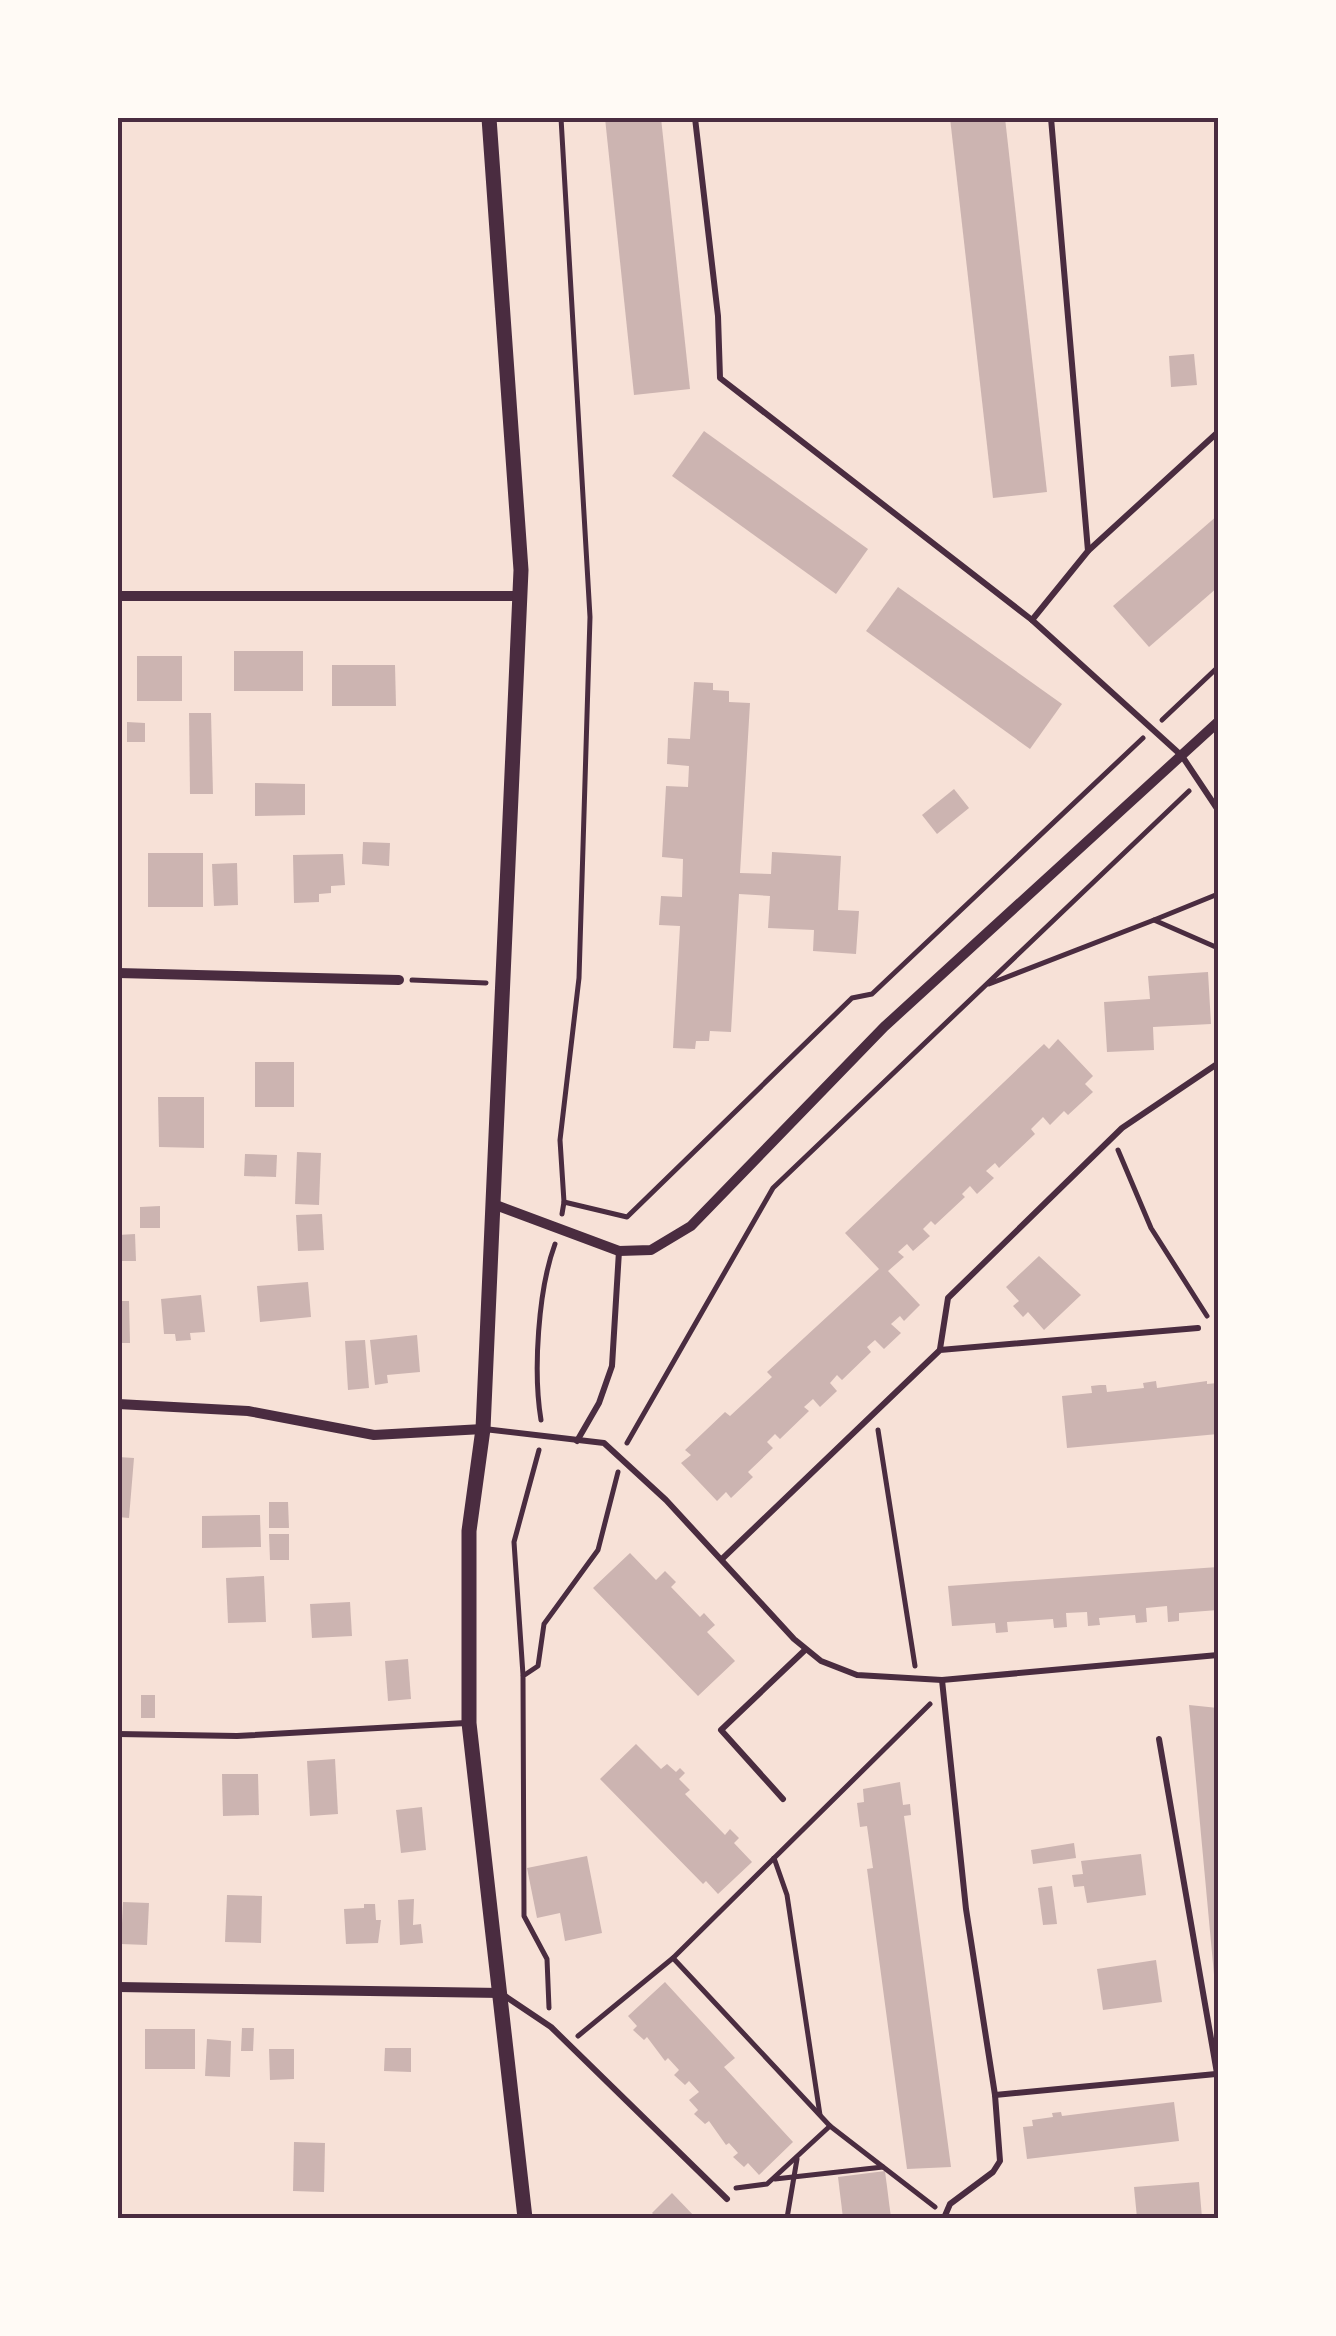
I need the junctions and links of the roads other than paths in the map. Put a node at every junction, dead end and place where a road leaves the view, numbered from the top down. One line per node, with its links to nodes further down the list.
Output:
1 (489, 118): 7 (street)
2 (695, 118): 8 (lane)
3 (1051, 118): 5 (lane)
4 (1218, 432): 5 (lane)
5 (1088, 551): 8 (lane)
6 (118, 596): 7 (street)
7 (520, 596): 15 (street)
8 (1032, 620): 10 (lane)
9 (1218, 722): 10 (street)
10 (1182, 756): 11 (lane); 16 (street)
11 (1218, 810)
12 (118, 973): 13 (street)
13 (398, 980)
14 (1217, 1064): 18 (lane)
15 (494, 1204): 16 (street); 20 (street)
16 (618, 1251): 21 (lane)
17 (1198, 1328): 18 (lane)
18 (940, 1350): 22 (lane)
19 (118, 1404): 20 (street)
20 (482, 1429): 21 (lane); 26 (street)
21 (577, 1441): 22 (lane)
22 (722, 1559): 23 (lane)
23 (805, 1650): 25 (lane); 29 (lane)
24 (1218, 1655): 25 (lane)
25 (942, 1680): 33 (lane)
26 (469, 1723): 27 (lane); 31 (street)
27 (118, 1734)
28 (1159, 1738): 32 (lane)
29 (783, 1799)
30 (118, 1987): 31 (street)
31 (501, 1993): 34 (lane); 36 (street)
32 (1217, 2077): 33 (lane)
33 (995, 2095): 35 (lane)
34 (727, 2199)
35 (944, 2216)
36 (525, 2218)

